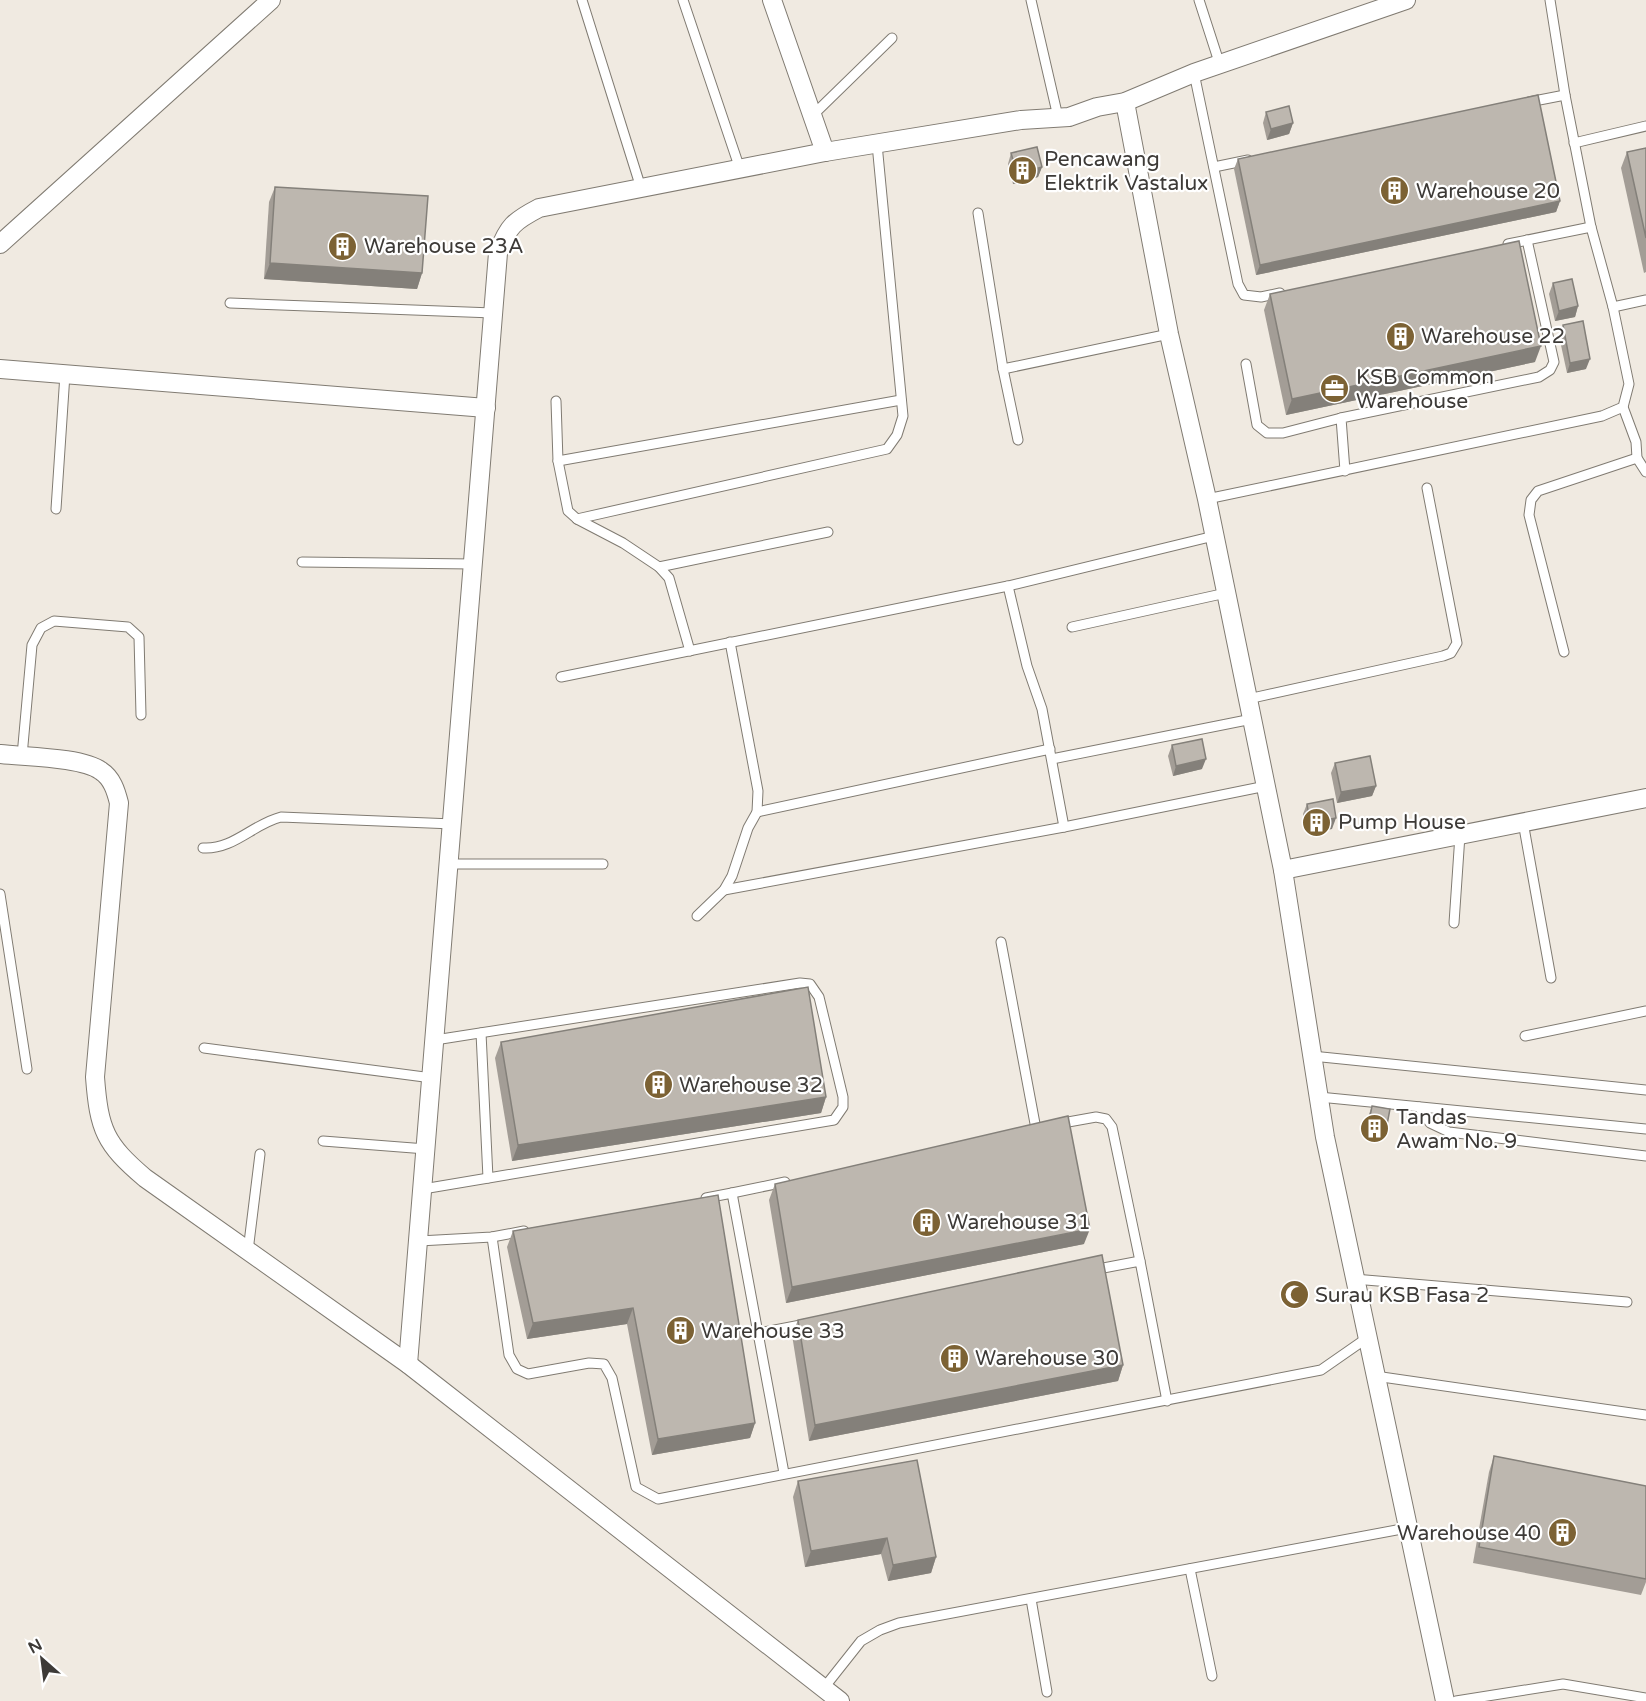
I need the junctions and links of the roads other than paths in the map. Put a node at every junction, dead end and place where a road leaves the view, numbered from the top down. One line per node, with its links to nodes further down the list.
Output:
1 (271, 0): 28 (street)
2 (582, 0): 24 (lane)
3 (683, 0): 23 (lane)
4 (772, 0): 15 (street)
5 (1031, 0): 16 (lane)
6 (1199, 0): 10 (lane)
7 (1406, 0): 10 (street)
8 (1550, 0): 12 (lane)
9 (892, 38): 15 (lane)
10 (1220, 65): 11 (street)
11 (1194, 73): 13 (street); 22 (lane)
12 (1565, 95): 14 (lane); 18 (lane)
13 (1125, 102): 16 (street); 35 (street)
14 (1518, 105)
15 (813, 115): 20 (street)
16 (1058, 117): 19 (street)
17 (1646, 126): 18 (lane)
18 (1574, 143): 26 (lane)
19 (877, 144): 20 (street); 40 (lane)
20 (825, 152): 23 (street)
21 (1260, 158): 22 (lane)
22 (1214, 167): 30 (lane)
23 (740, 169): 24 (street)
24 (641, 188): 34 (street)
25 (978, 213): 38 (lane)
26 (1591, 227): 27 (lane); 33 (lane)
27 (1527, 240): 29 (lane); 44 (lane)
28 (0, 244)
29 (1504, 245)
30 (1295, 289)
31 (1646, 300): 33 (lane)
32 (230, 303): 34 (lane)
33 (1613, 307): 42 (lane)
34 (493, 314): 43 (street)
35 (1169, 334): 38 (lane); 51 (street)
36 (1246, 364): 44 (lane)
37 (0, 369): 39 (street)
38 (1003, 369): 45 (lane)
39 (65, 374): 43 (street); 52 (lane)
40 (901, 400): 47 (lane); 53 (lane)
41 (556, 401): 47 (lane)
42 (1623, 407): 46 (lane); 48 (lane)
43 (486, 408): 57 (street)
44 (1341, 418): 48 (lane)
45 (1018, 440)
46 (1637, 458): 49 (lane); 64 (lane)
47 (558, 461): 53 (lane)
48 (1345, 471): 51 (lane)
49 (1646, 472)
50 (1427, 488): 66 (lane)
51 (1206, 500): 55 (street)
52 (56, 509)
53 (577, 519): 58 (lane)
54 (828, 532): 58 (lane)
55 (1214, 536): 59 (lane); 60 (street)
56 (302, 562): 57 (lane)
57 (474, 564): 77 (street)
58 (659, 567): 63 (lane)
59 (1008, 586): 62 (lane); 69 (lane)
60 (1226, 593): 61 (lane); 66 (street)
61 (1072, 627)
62 (730, 642): 63 (lane); 75 (lane)
63 (690, 651): 65 (lane)
64 (1564, 652)
65 (561, 677)
66 (1248, 699): 68 (street)
67 (141, 715): 71 (lane)
68 (1252, 719): 72 (lane); 73 (street)
69 (1050, 748): 72 (lane); 75 (lane)
70 (0, 754): 71 (street)
71 (22, 756): 116 (street)
72 (1052, 759): 78 (lane)
73 (1266, 786): 78 (lane); 83 (street)
74 (1646, 798): 76 (street)
75 (757, 812): 84 (lane)
76 (1523, 822): 79 (street); 89 (lane)
77 (453, 824): 80 (lane); 81 (street)
78 (1064, 827): 84 (lane)
79 (1460, 835): 83 (street); 87 (lane)
80 (203, 848)
81 (450, 864): 82 (lane); 93 (street)
82 (603, 864)
83 (1282, 870): 95 (street)
84 (724, 890): 86 (lane)
85 (0, 894): 96 (lane)
86 (697, 916)
87 (1454, 923)
88 (1000, 942): 101 (lane)
89 (1551, 978)
90 (1646, 1011): 92 (lane)
91 (481, 1033): 93 (lane); 108 (lane); 108 (lane)
92 (1525, 1036)
93 (435, 1040): 97 (street)
94 (204, 1048): 97 (lane)
95 (1312, 1056): 98 (lane); 99 (street)
96 (27, 1070)
97 (432, 1078): 105 (street)
98 (1646, 1090)
99 (1319, 1097): 100 (lane); 119 (street)
100 (1419, 1107): 102 (lane); 107 (lane)
101 (1036, 1129): 103 (lane); 117 (lane)
102 (1646, 1129)
103 (1024, 1131)
104 (323, 1141): 105 (lane)
105 (426, 1149): 110 (street)
106 (260, 1154): 116 (lane)
107 (1646, 1156)
108 (488, 1178): 110 (lane)
109 (790, 1181): 111 (lane)
110 (423, 1189): 115 (street)
111 (732, 1193): 112 (lane); 122 (lane)
112 (697, 1200)
113 (537, 1229): 114 (lane)
114 (492, 1237): 115 (lane); 128 (lane)
115 (419, 1241): 124 (street)
116 (248, 1251): 124 (street)
117 (1140, 1261): 118 (lane); 126 (lane)
118 (1082, 1272)
119 (1354, 1279): 120 (lane); 123 (street)
120 (1627, 1302)
121 (816, 1322): 122 (lane)
122 (758, 1333): 128 (lane)
123 (1367, 1338): 125 (street); 126 (lane)
124 (408, 1364): 133 (street)
125 (1376, 1376): 127 (lane); 129 (street)
126 (1167, 1401): 128 (lane)
127 (1646, 1415)
128 (784, 1473)
129 (1407, 1528): 130 (lane); 137 (street)
130 (1190, 1569): 131 (lane); 132 (lane)
131 (1031, 1599): 133 (lane); 134 (lane)
132 (1212, 1676)
133 (823, 1689): 136 (street)
134 (1047, 1692)
135 (1646, 1698): 138 (lane)
136 (840, 1701)
137 (1445, 1701)
138 (1456, 1701)

